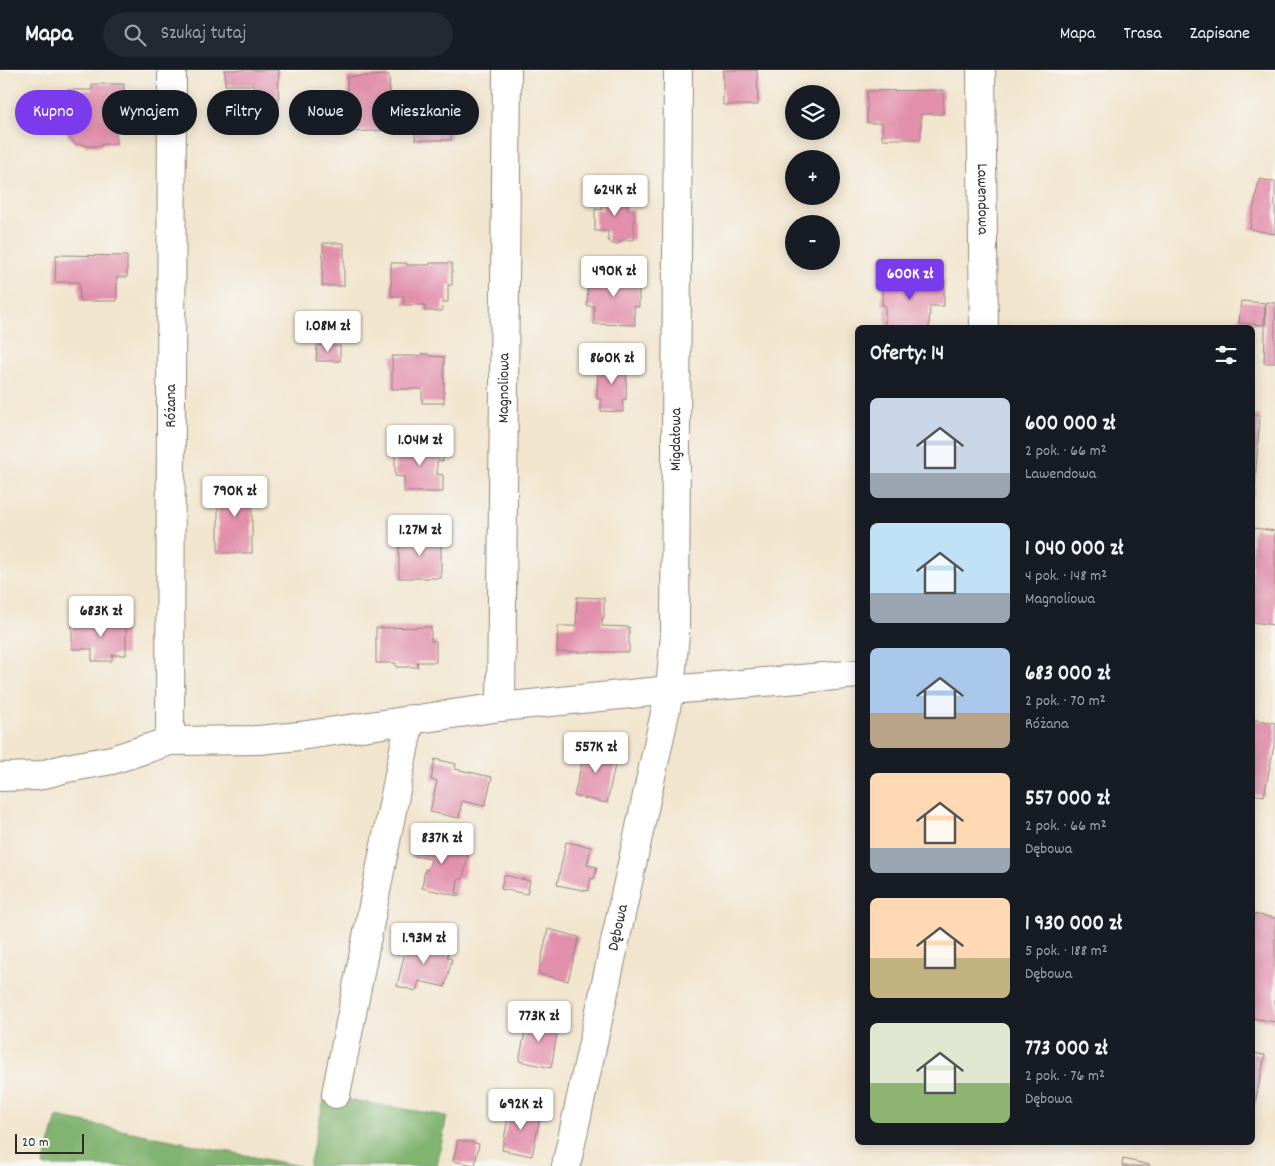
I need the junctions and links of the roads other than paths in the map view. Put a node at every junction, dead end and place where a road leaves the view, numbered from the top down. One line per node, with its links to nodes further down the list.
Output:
1 (172, 70): 10 (street, Różana)
2 (507, 70): 8 (street, Magnoliowa)
3 (678, 70): 7 (street, Migdałowa)
4 (981, 70): 5 (street, Lawendowa)
5 (984, 325)
6 (855, 674): 7 (street)
7 (670, 690): 8 (street); 13 (street, Dębowa)
8 (501, 707): 9 (street)
9 (410, 719): 10 (street); 12 (street)
10 (170, 741): 11 (street)
11 (0, 777)
12 (336, 1094)
13 (566, 1166)

